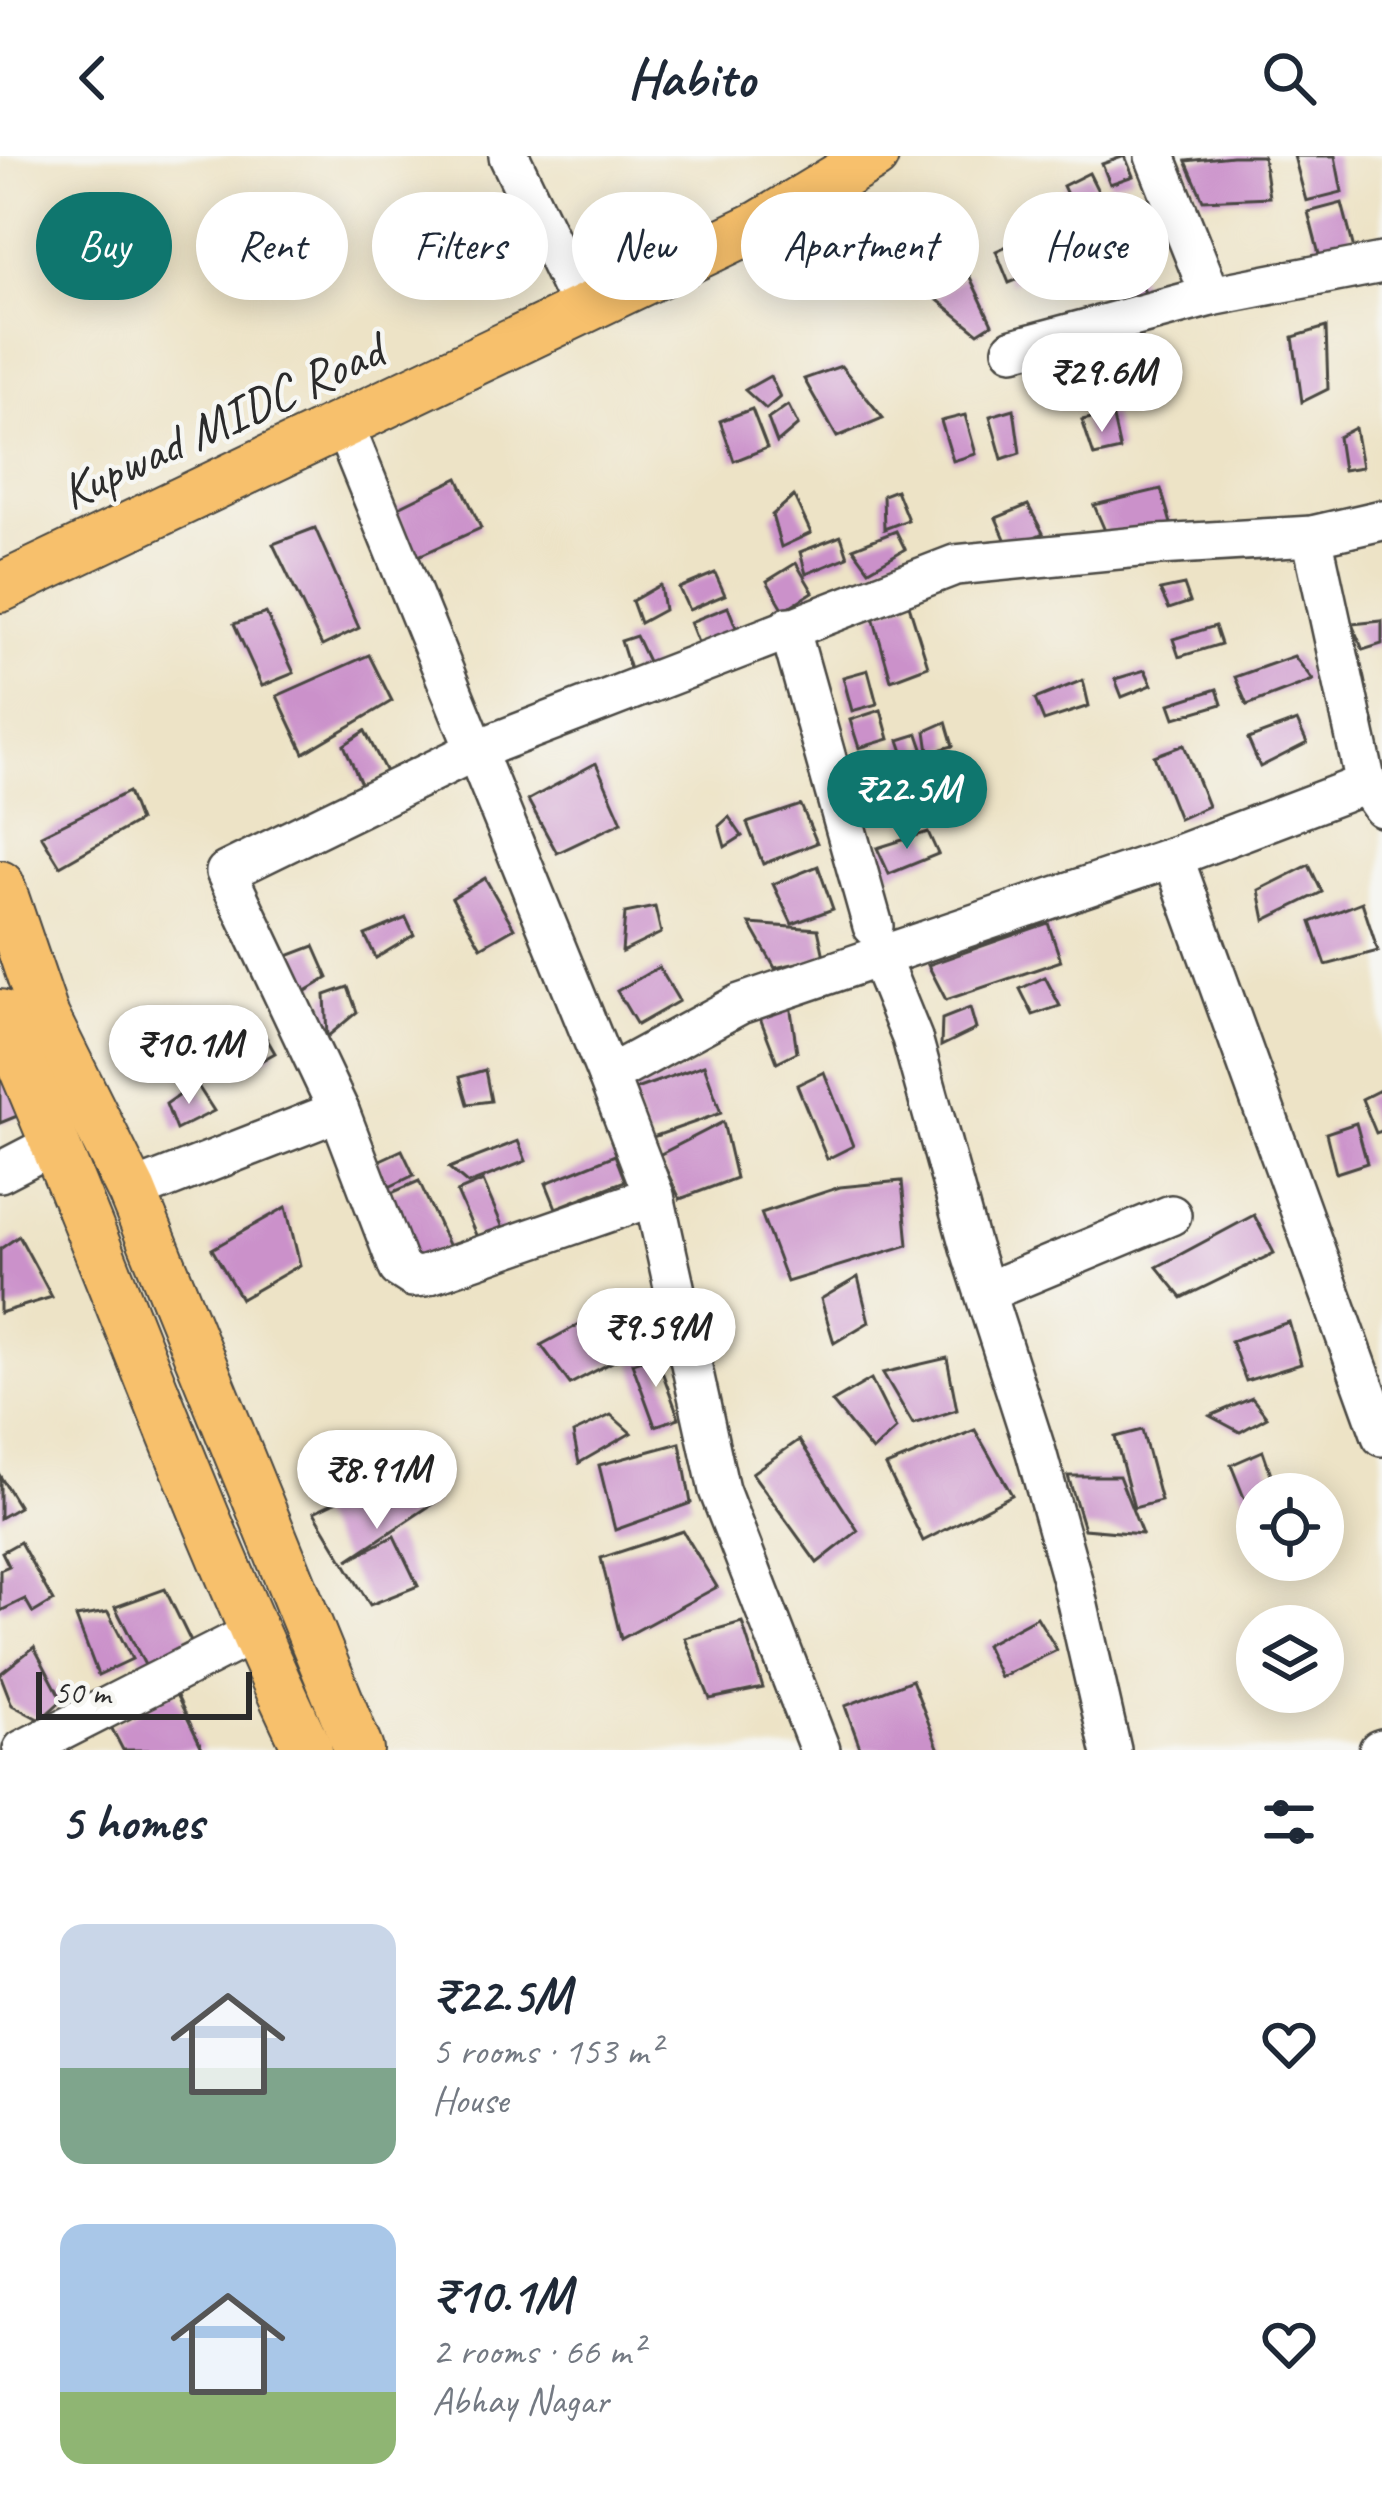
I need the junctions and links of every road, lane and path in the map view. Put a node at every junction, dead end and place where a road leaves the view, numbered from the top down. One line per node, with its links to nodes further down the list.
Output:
1 (509, 156): 6 (street)
2 (874, 156): 6 (main road, Kupwad MIDC Road)
3 (1155, 156): 5 (street)
4 (1382, 263): 5 (street)
5 (1211, 296): 7 (street)
6 (583, 311): 8 (main road, Kupwad MIDC Road)
7 (1013, 349)
8 (344, 426): 11 (main road, Kupwad MIDC Road); 13 (street)
9 (1382, 520): 10 (street)
10 (1312, 536): 12 (street); 14 (street)
11 (0, 588)
12 (789, 627): 13 (street); 17 (street)
13 (476, 750): 19 (street); 20 (street)
14 (1374, 796): 15 (street)
15 (1173, 856): 17 (street); 27 (street)
16 (0, 885): 23 (main road)
17 (876, 941): 19 (street); 26 (street)
18 (0, 1014): 21 (main road)
19 (608, 1076): 24 (street)
20 (339, 1111): 23 (street); 24 (street)
21 (56, 1143): 22 (street); 28 (main road)
22 (0, 1172)
23 (131, 1192): 31 (main road)
24 (654, 1196): 32 (street)
25 (1171, 1215): 26 (street)
26 (986, 1292): 33 (street)
27 (1382, 1436)
28 (253, 1634): 29 (street); 30 (main road)
29 (23, 1750)
30 (308, 1750)
31 (359, 1750)
32 (820, 1750)
33 (1111, 1750)

